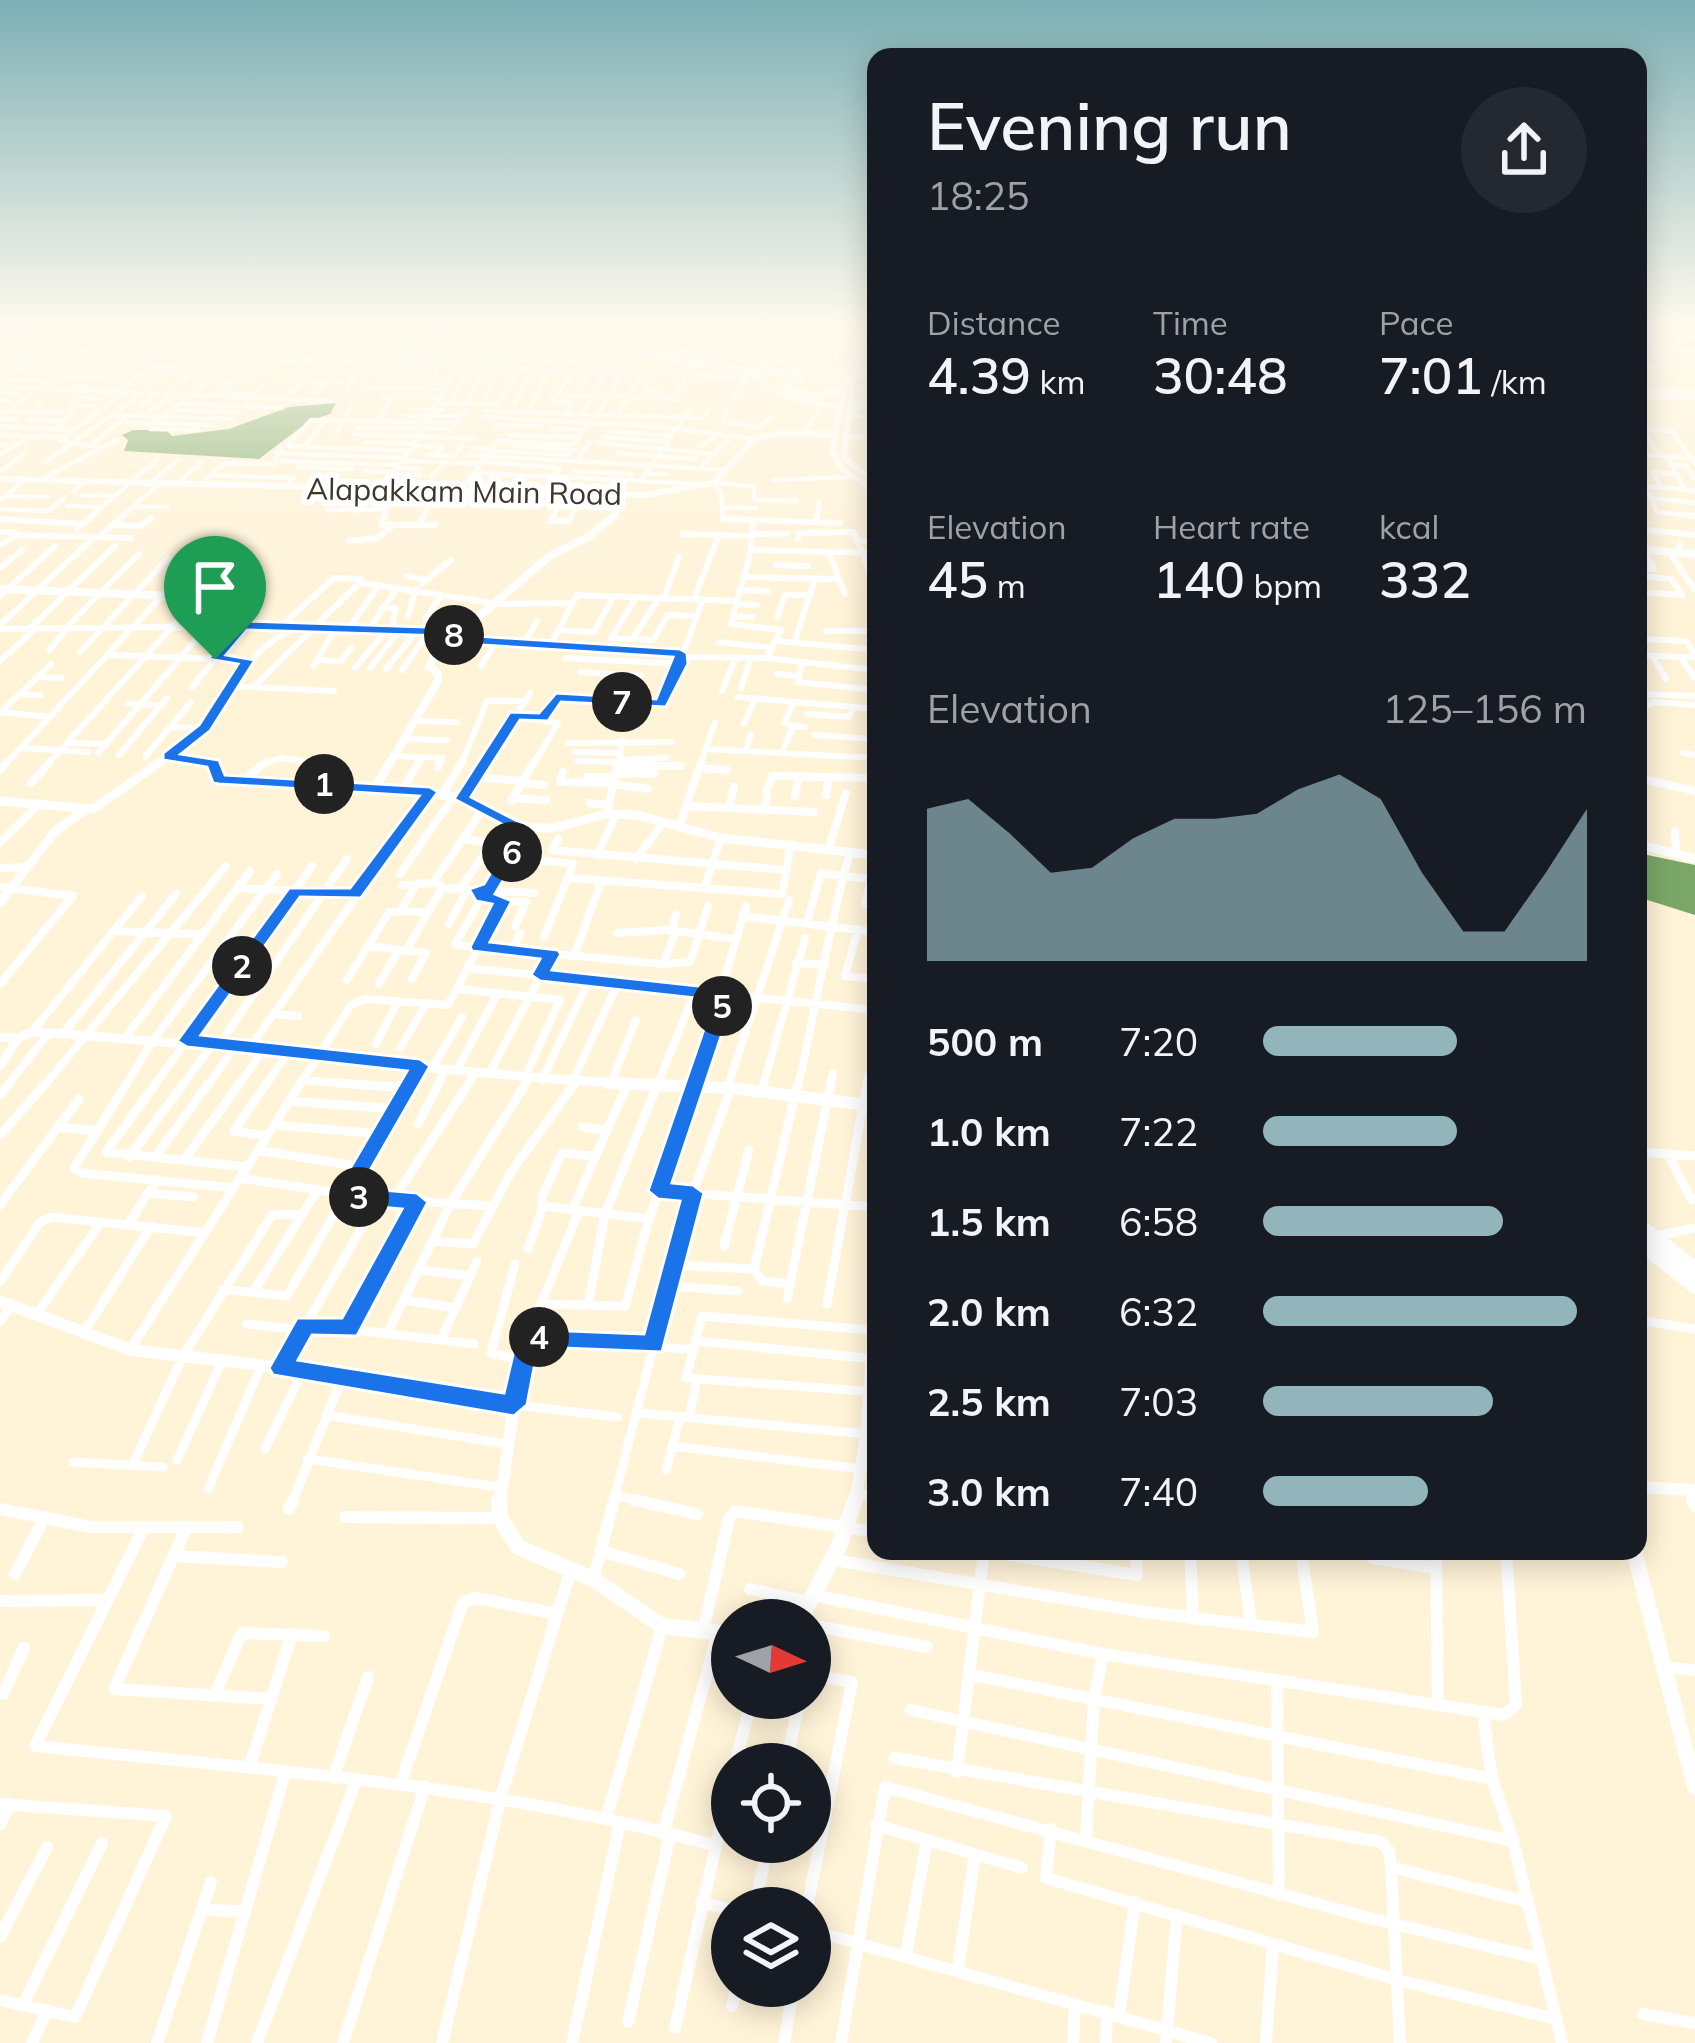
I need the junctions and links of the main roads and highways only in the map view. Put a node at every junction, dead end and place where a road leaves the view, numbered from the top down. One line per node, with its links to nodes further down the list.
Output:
1 (843, 422): 2 (main road)
2 (839, 435): 3 (main road); 4 (main road)
3 (867, 478)
4 (867, 483)
5 (1647, 1241): 7 (main road)
6 (1647, 1241): 8 (main road)
7 (1694, 1268)
8 (1695, 1286)

